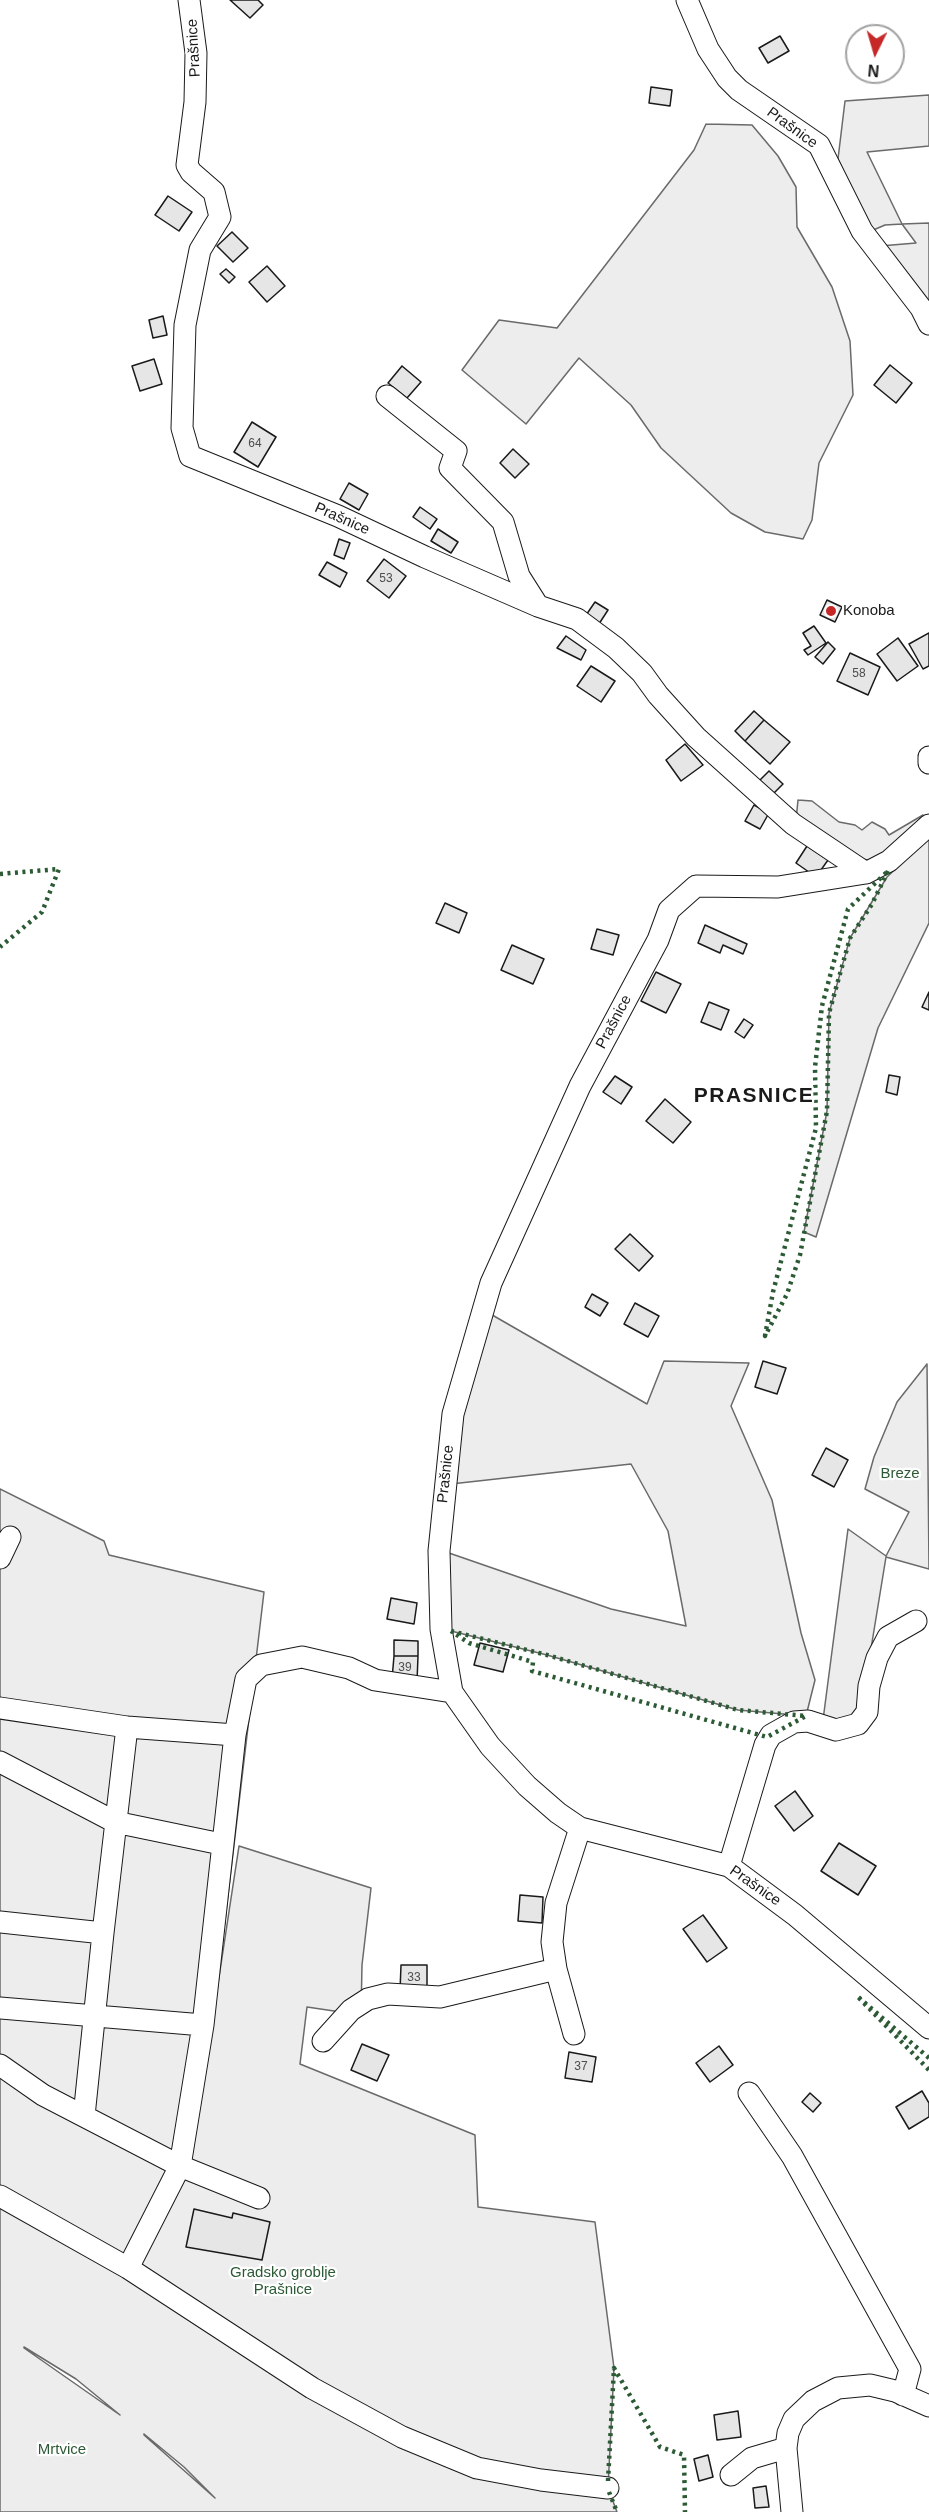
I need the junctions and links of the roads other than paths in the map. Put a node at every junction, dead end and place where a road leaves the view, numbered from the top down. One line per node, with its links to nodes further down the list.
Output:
1 (189, 0): 5 (street, Prašnice)
2 (687, 0): 3 (street, Prašnice)
3 (929, 324)
4 (387, 396): 5 (street)
5 (538, 606): 9 (street, Prašnice)
6 (929, 758): 7 (street)
7 (929, 762)
8 (929, 825): 9 (street, Prašnice)
9 (866, 873): 13 (street, Prašnice)
10 (10, 1537): 11 (street)
11 (0, 1558)
12 (916, 1621): 21 (street)
13 (452, 1692): 16 (street); 19 (street, Prašnice)
14 (0, 1708): 15 (street)
15 (126, 1727): 16 (street); 18 (street)
16 (234, 1735): 20 (street)
17 (0, 1762): 18 (street)
18 (115, 1822): 20 (street); 23 (street)
19 (580, 1828): 21 (street, Prašnice); 24 (street)
20 (221, 1844): 27 (street)
21 (729, 1866): 28 (street, Prašnice)
22 (0, 1922): 23 (street)
23 (103, 1933): 26 (street)
24 (556, 1969): 29 (street); 30 (street)
25 (0, 2008): 26 (street)
26 (93, 2014): 27 (street); 33 (street)
27 (203, 2025): 34 (street)
28 (929, 2028)
29 (574, 2034)
30 (323, 2041)
31 (0, 2065): 33 (street)
32 (749, 2093): 38 (street)
33 (84, 2116): 34 (street)
34 (180, 2166): 36 (street); 37 (street)
35 (0, 2196): 37 (street)
36 (259, 2198)
37 (128, 2268): 42 (street)
38 (903, 2395): 39 (street); 40 (street)
39 (929, 2406)
40 (786, 2448): 41 (street); 43 (street)
41 (731, 2475)
42 (608, 2488)
43 (792, 2512)

